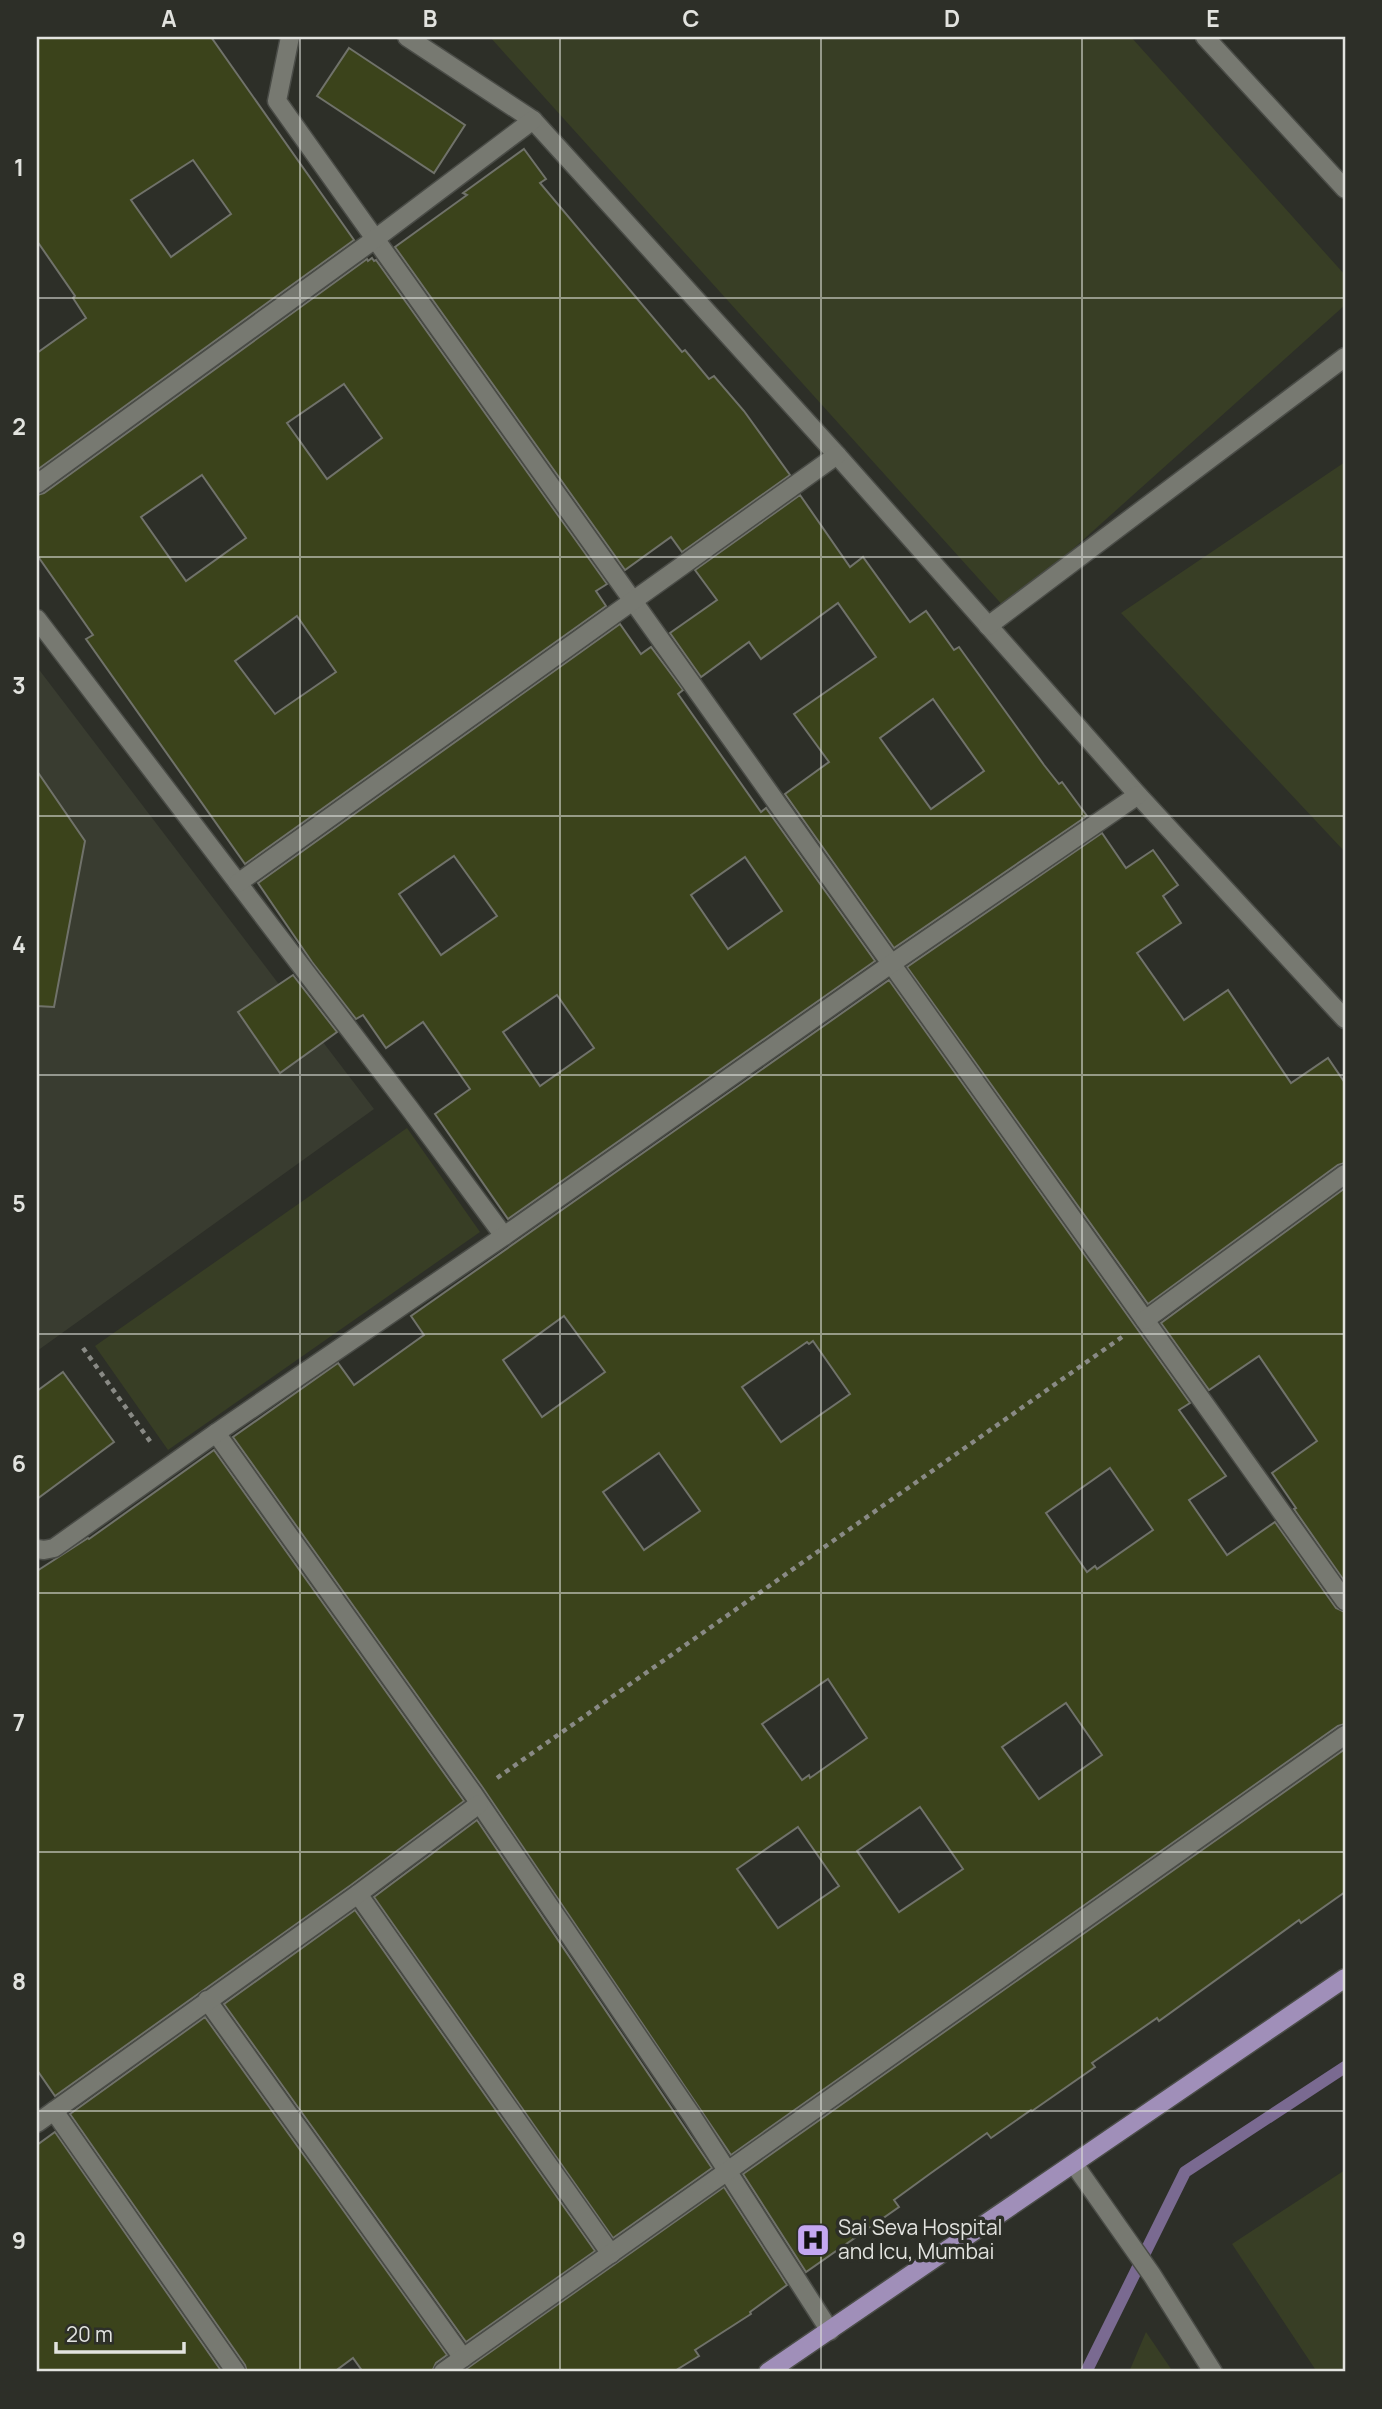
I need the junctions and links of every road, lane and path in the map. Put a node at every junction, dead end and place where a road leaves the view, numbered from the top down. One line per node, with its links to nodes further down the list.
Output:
1 (290, 37): 6 (street)
2 (407, 37): 4 (street)
3 (1205, 37): 5 (street)
4 (533, 120): 6 (street); 8 (street)
5 (1345, 189)
6 (375, 239): 9 (street); 10 (street)
7 (1345, 357): 12 (street)
8 (837, 454): 10 (street); 12 (street)
9 (37, 484)
10 (632, 600): 14 (street); 15 (street)
11 (37, 619): 14 (street)
12 (988, 626): 13 (street)
13 (1138, 796): 15 (street); 16 (street)
14 (238, 883): 18 (street)
15 (891, 964): 18 (street); 19 (street)
16 (1345, 1019)
17 (1345, 1174): 19 (street)
18 (504, 1236): 21 (street)
19 (1145, 1320): 24 (street); 26 (path)
20 (83, 1348): 22 (path)
21 (216, 1433): 22 (street); 26 (street)
22 (169, 1467): 23 (street)
23 (37, 1549)
24 (1345, 1601)
25 (1345, 1735): 33 (street)
26 (477, 1799): 27 (street); 33 (street)
27 (358, 1894): 29 (street); 34 (street)
28 (1345, 1978): 32 (main road)
29 (207, 2000): 30 (street); 36 (street)
30 (54, 2111): 31 (street); 37 (street)
31 (37, 2123)
32 (1074, 2164): 35 (main road); 40 (street)
33 (727, 2172): 34 (street); 35 (street)
34 (611, 2254): 36 (street)
35 (830, 2330): 39 (main road)
36 (464, 2358): 38 (street)
37 (236, 2372)
38 (443, 2372)
39 (768, 2372)
40 (1213, 2372)

